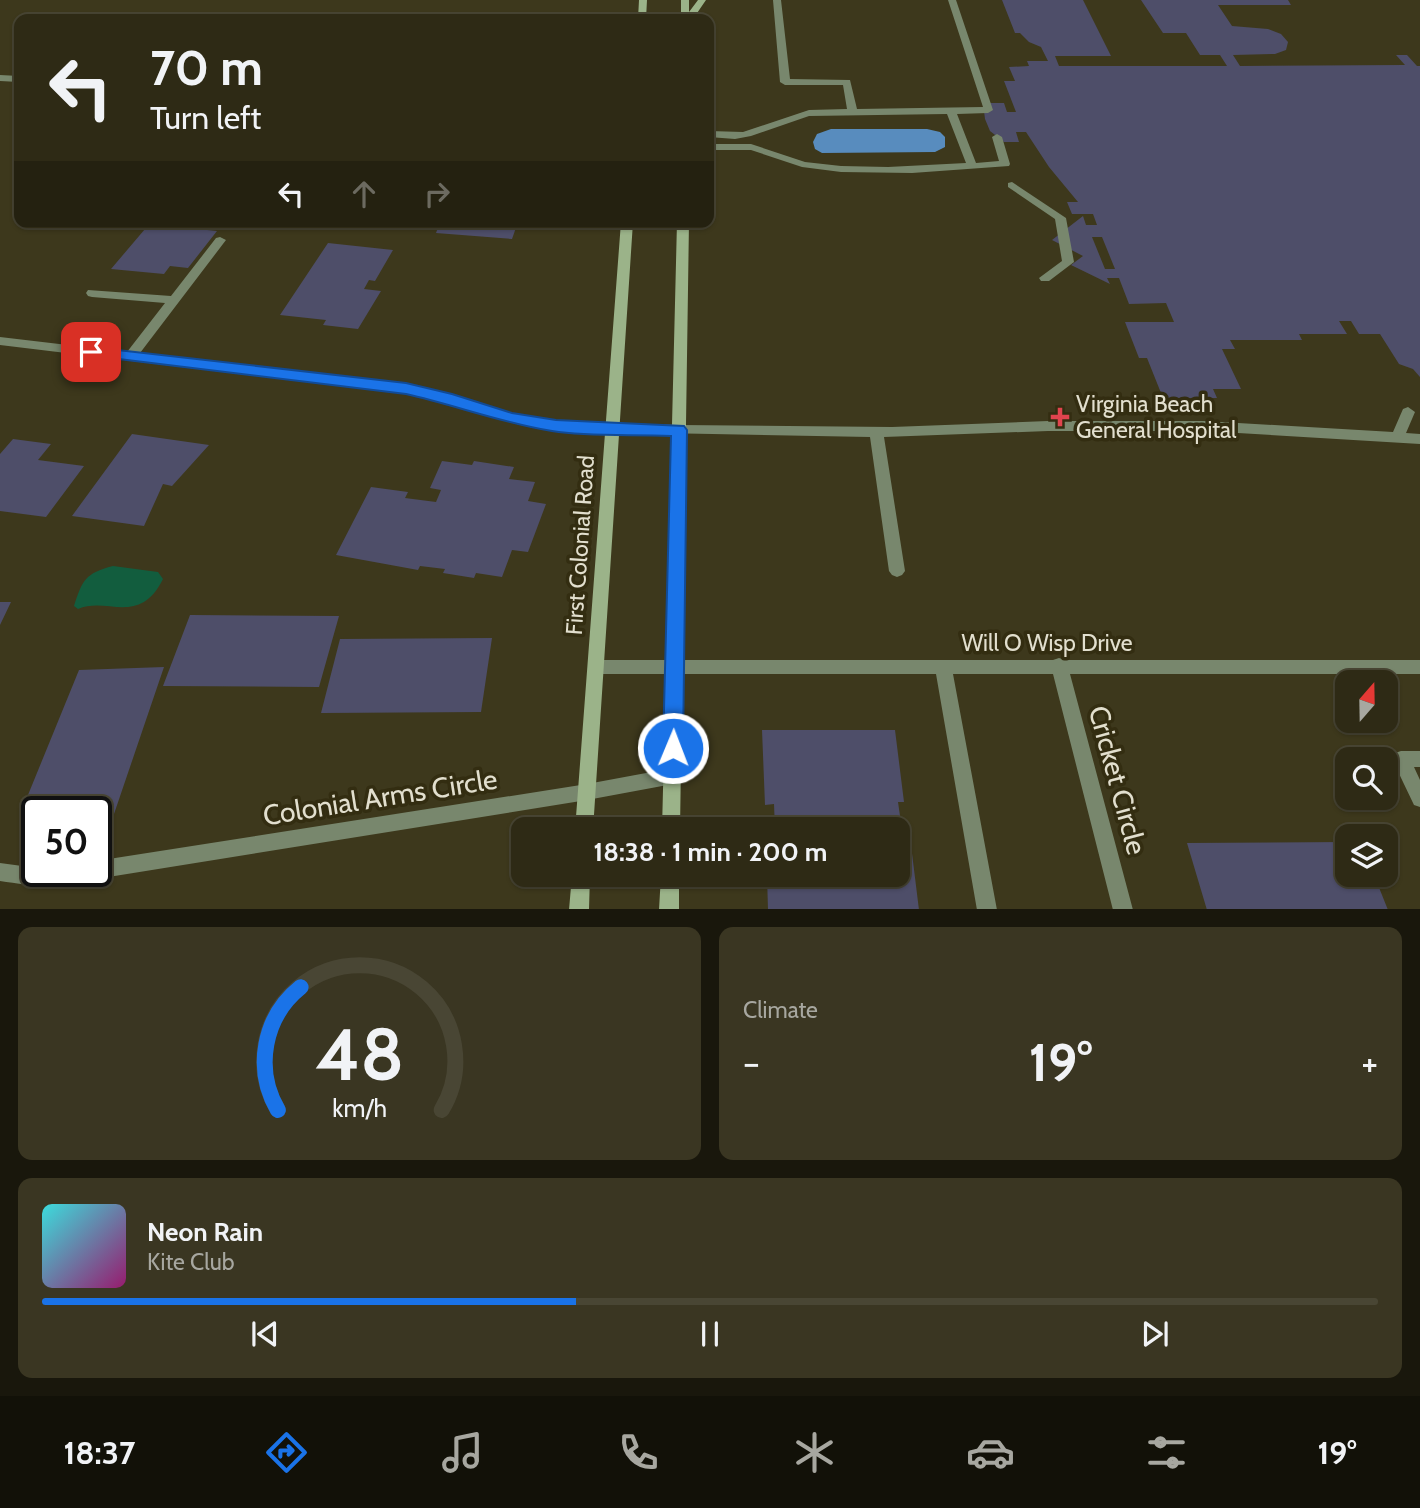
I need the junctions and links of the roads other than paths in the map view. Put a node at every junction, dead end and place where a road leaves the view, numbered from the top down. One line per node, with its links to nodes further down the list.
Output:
1 (702, 0): 4 (main road)
2 (777, 0): 5 (street)
3 (952, 0): 6 (street)
4 (691, 14)
5 (853, 113): 6 (street); 7 (street)
6 (952, 113): 10 (street)
7 (714, 134)
8 (997, 137): 10 (street)
9 (714, 147): 10 (street)
10 (972, 166)
11 (1012, 185): 15 (street)
12 (627, 228): 21 (main road, First Colonial Road)
13 (684, 228): 22 (main road)
14 (220, 240): 17 (street)
15 (1045, 278)
16 (92, 293): 17 (street)
17 (174, 300): 19 (street)
18 (0, 341): 19 (street)
19 (131, 356): 21 (street)
20 (1408, 412): 24 (street)
21 (612, 428): 22 (street); 30 (main road, First Colonial Road)
22 (679, 430): 23 (street); 28 (main road)
23 (876, 432): 24 (street); 26 (street)
24 (1397, 438): 25 (street)
25 (1420, 439)
26 (897, 571)
27 (1059, 665): 29 (street, Will O Wisp Drive); 31 (street, Will O Wisp Drive); 46 (street, Cricket Circle)
28 (674, 666): 29 (street, Will O Wisp Drive); 30 (street, Will O Wisp Drive); 33 (main road)
29 (943, 666): 45 (street)
30 (596, 667): 34 (main road, First Colonial Road)
31 (1420, 667)
32 (1420, 759): 35 (street)
33 (673, 776): 34 (street, Colonial Arms Circle); 37 (main road)
34 (587, 792): 36 (main road, First Colonial Road); 38 (street, Colonial Arms Circle)
35 (1420, 799)
36 (585, 817)
37 (671, 817)
38 (112, 867)
39 (0, 872): 40 (street)
40 (21, 875)
41 (580, 887): 43 (main road)
42 (670, 887): 44 (main road)
43 (579, 909)
44 (669, 909)
45 (987, 909)
46 (1123, 909)

